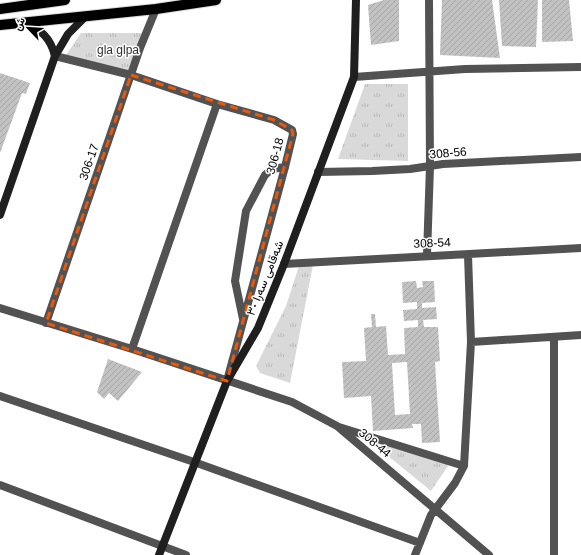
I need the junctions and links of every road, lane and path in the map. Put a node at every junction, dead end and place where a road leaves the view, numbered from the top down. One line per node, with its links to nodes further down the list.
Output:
1 (65, 0): 7 (main road)
2 (145, 0): 9 (main road)
3 (216, 0): 6 (main road)
4 (356, 0): 17 (street, شەقامی سەرا ٣٠)
5 (429, 0): 15 (street)
6 (170, 3): 8 (main road)
7 (0, 9)
8 (156, 9): 9 (main road); 16 (street, 306-17)
9 (141, 10): 10 (main road)
10 (86, 16): 11 (main road); 13 (street)
11 (22, 22): 12 (main road); 13 (street)
12 (0, 25)
13 (56, 56): 16 (street, 306-18); 23 (street)
14 (581, 67): 15 (street)
15 (429, 72): 17 (street); 20 (street)
16 (131, 75): 18 (street, 306-18); 30 (street, 306-17)
17 (354, 77): 22 (street, شەقامی سەرا ٣٠)
18 (217, 104): 21 (street, 306-18); 34 (street)
19 (581, 157): 20 (street, 308-56)
20 (430, 166): 22 (street, 308-56); 25 (street)
21 (285, 167): 29 (street, 306-18); 29 (street)
22 (318, 172): 27 (street, شەقامی سەرا ٣٠)
23 (0, 215)
24 (581, 248): 26 (street, 308-54)
25 (427, 255): 26 (street, 308-54); 27 (street, 308-54)
26 (468, 255): 33 (street)
27 (284, 264): 35 (street, شەقامی سەرا ٣٠)
28 (0, 308): 30 (street, 308-44)
29 (244, 322): 35 (street, 306-18)
30 (46, 323): 34 (street, 308-44)
31 (581, 335): 32 (street)
32 (554, 337): 33 (street); 47 (street)
33 (471, 342): 39 (street)
34 (132, 349): 35 (street, 308-44)
35 (227, 381): 37 (street, 308-44); 38 (street, شەقامی سەرا ٣٠)
36 (0, 396): 38 (street)
37 (337, 426): 39 (street); 41 (street, 308-44)
38 (194, 462): 42 (street); 43 (street, شەقامی سەرا ٣٠)
39 (464, 466): 41 (street)
40 (0, 485): 43 (street)
41 (435, 509): 42 (street); 46 (street, 308-44)
42 (420, 543): 45 (street)
43 (160, 551): 44 (street)
44 (186, 555)
45 (415, 555)
46 (489, 555)
47 (554, 555)

